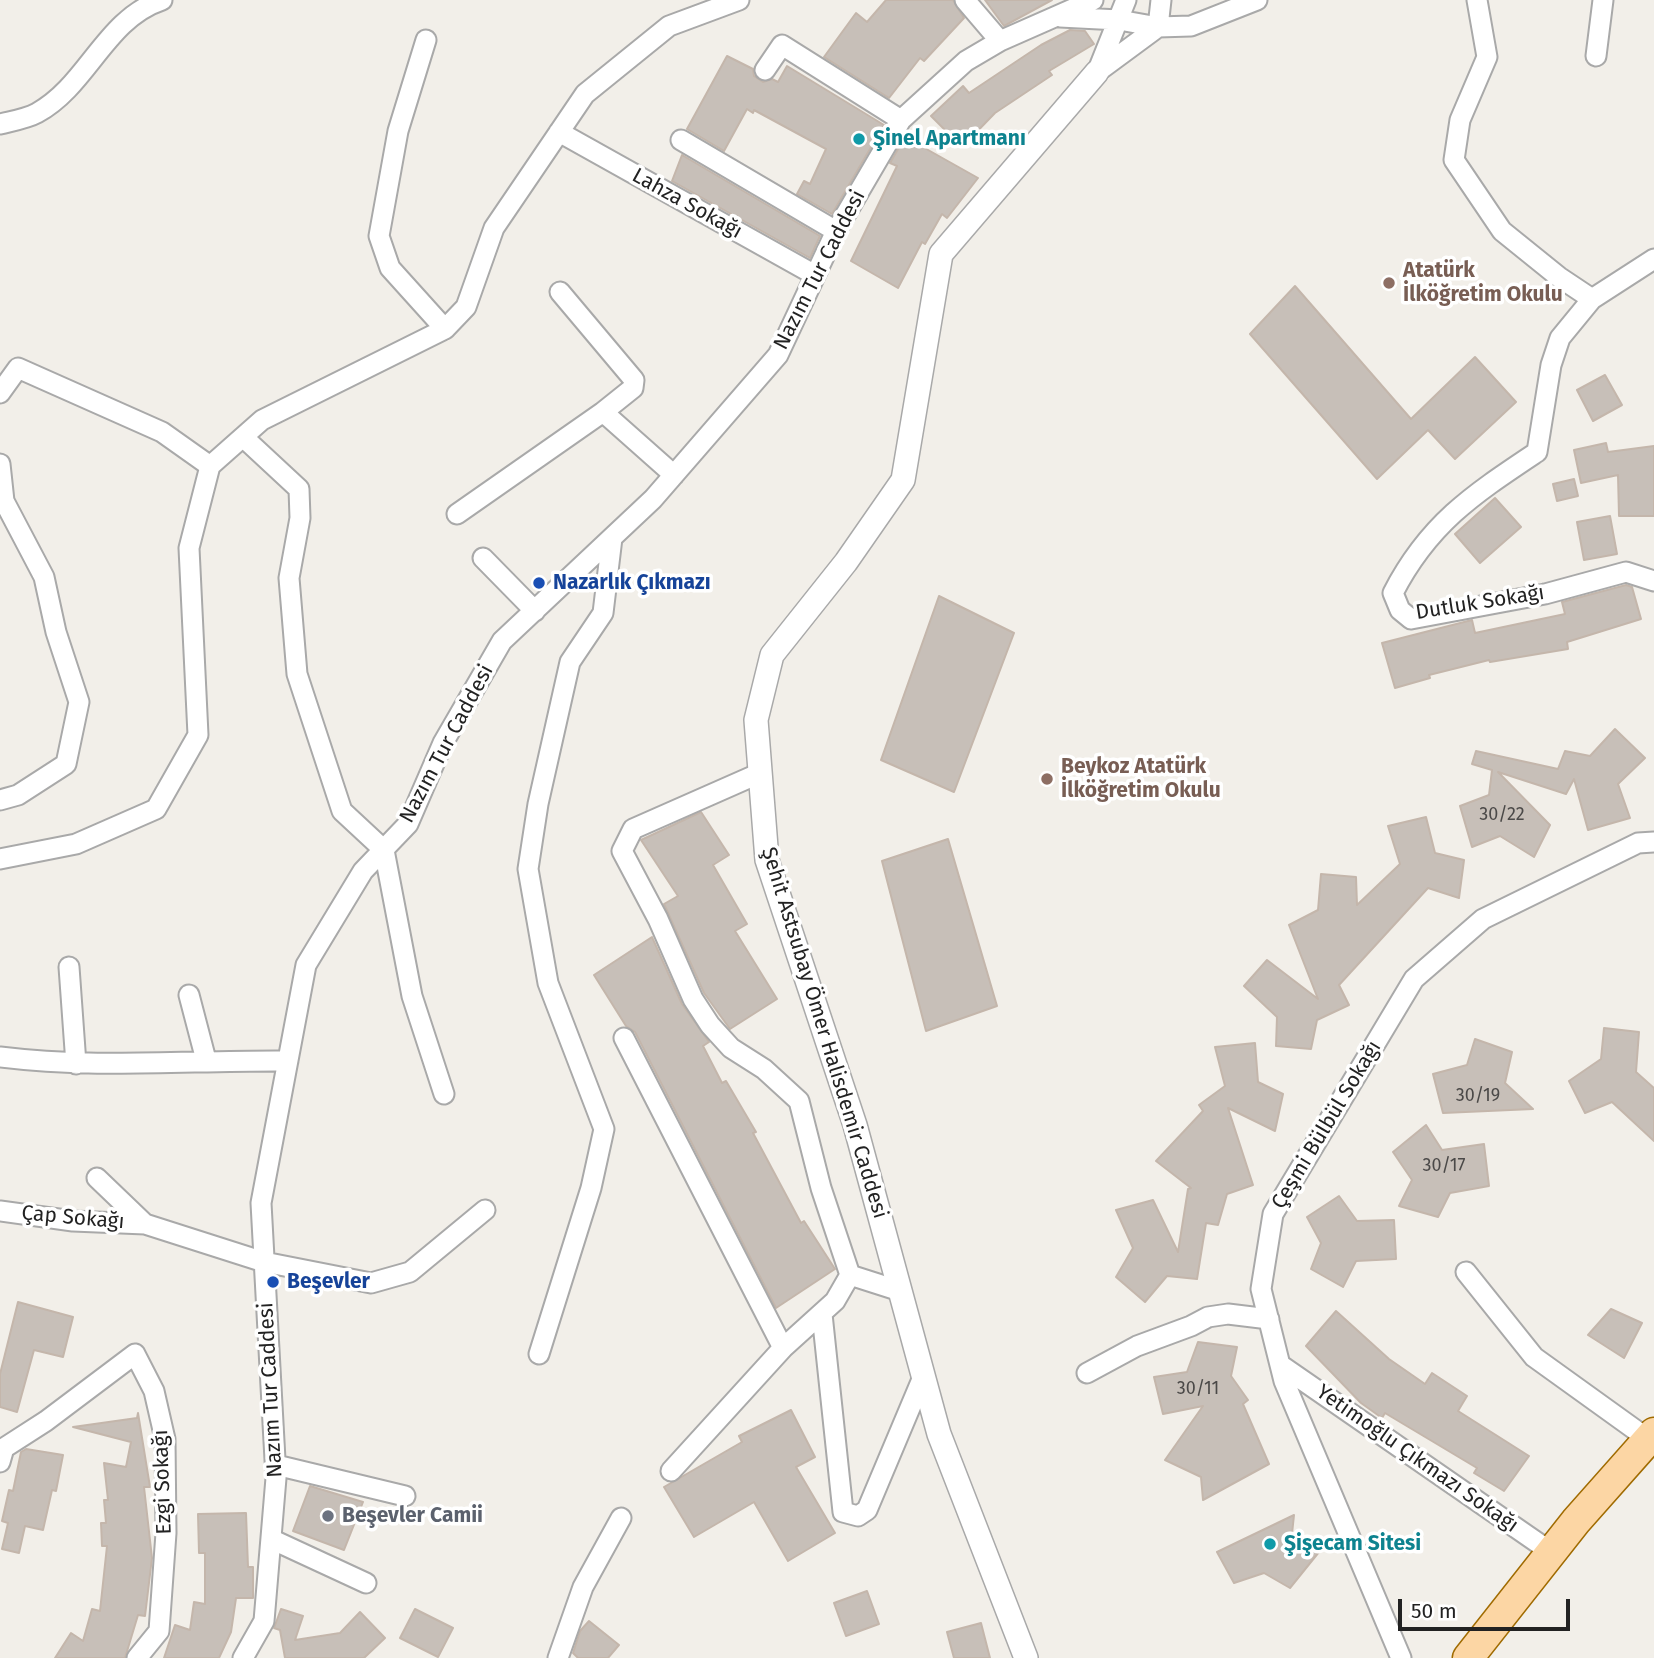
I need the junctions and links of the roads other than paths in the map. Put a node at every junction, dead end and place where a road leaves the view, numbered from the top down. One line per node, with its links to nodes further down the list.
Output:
1 (162, 0): 19 (street)
2 (739, 0): 20 (street)
3 (965, 0): 14 (street)
4 (1093, 0): 10 (street, Nazım Tur Caddesi)
5 (1126, 0): 11 (street)
6 (1161, 0): 12 (street)
7 (1257, 0): 12 (street)
8 (1478, 0): 26 (street)
9 (1603, 0): 15 (street)
10 (1055, 17): 11 (street); 14 (street, Nazım Tur Caddesi)
11 (1119, 20): 12 (street); 17 (street)
12 (1158, 27): 17 (street)
13 (426, 40): 27 (street)
14 (1000, 41): 18 (street, Nazım Tur Caddesi)
15 (1596, 56)
16 (765, 69): 18 (street)
17 (1097, 72): 39 (street, Şehit Astsubay Ömer Halisdemir Caddesi)
18 (901, 120): 22 (street, Nazım Tur Caddesi)
19 (0, 124)
20 (559, 132): 24 (street, Lahza Sokağı); 27 (street)
21 (681, 140): 22 (street)
22 (836, 231): 24 (street, Nazım Tur Caddesi)
23 (1654, 259): 26 (street)
24 (815, 275): 33 (street, Nazım Tur Caddesi)
25 (560, 292): 29 (street)
26 (1592, 299): 37 (street, Dutluk Sokağı)
27 (445, 329): 30 (street)
28 (0, 393): 32 (street)
29 (603, 412): 33 (street); 34 (street)
30 (243, 437): 32 (street); 42 (street)
31 (0, 464): 40 (street)
32 (210, 466): 43 (street)
33 (674, 475): 35 (street, Nazım Tur Caddesi)
34 (457, 514)
35 (611, 538): 38 (street, Nazım Tur Caddesi); 63 (street)
36 (483, 558): 38 (street)
37 (1654, 581)
38 (535, 611): 42 (street, Nazım Tur Caddesi)
39 (760, 774): 58 (street); 59 (street, Şehit Astsubay Ömer Halisdemir Caddesi)
40 (0, 800)
41 (1654, 842): 61 (street, Çeşmi Bülbül Sokağı)
42 (384, 850): 49 (street, Nazım Tur Caddesi); 51 (street)
43 (0, 859)
44 (68, 967): 50 (street)
45 (189, 995): 48 (street)
46 (624, 1038): 62 (street)
47 (0, 1057): 50 (street)
48 (206, 1060): 49 (street); 50 (street)
49 (288, 1061): 56 (street, Nazım Tur Caddesi)
50 (76, 1064)
51 (444, 1094)
52 (97, 1178): 55 (street, Çap Sokağı)
53 (485, 1210): 56 (street, Çap Sokağı)
54 (0, 1211): 55 (street, Çap Sokağı)
55 (145, 1224): 56 (street, Çap Sokağı)
56 (264, 1262): 69 (street, Nazım Tur Caddesi)
57 (1466, 1272): 67 (street)
58 (850, 1275): 59 (street); 60 (street)
59 (900, 1291): 66 (street, Şehit Astsubay Ömer Halisdemir Caddesi)
60 (822, 1314): 62 (street); 66 (street)
61 (1269, 1319): 64 (street, Çeşmi Bülbül Sokağı); 65 (street)
62 (783, 1349): 70 (street)
63 (539, 1354)
64 (1282, 1366): 74 (street, Yetimoğlu Çıkmazı Sokağı); 80 (street, Çeşmi Bülbül Sokağı)
65 (1087, 1373)
66 (923, 1377): 79 (street, Şehit Astsubay Ömer Halisdemir Caddesi)
67 (1651, 1436): 74 (main road)
68 (1, 1452): 76 (street, Ezgi Sokağı)
69 (276, 1465): 71 (street); 73 (street, Nazım Tur Caddesi)
70 (671, 1471)
71 (405, 1496)
72 (621, 1518): 78 (street)
73 (271, 1539): 75 (street); 77 (street, Nazım Tur Caddesi)
74 (1551, 1552): 81 (main road)
75 (366, 1583)
76 (137, 1658)
77 (243, 1658)
78 (558, 1658)
79 (1026, 1658)
80 (1401, 1658)
81 (1468, 1658)

